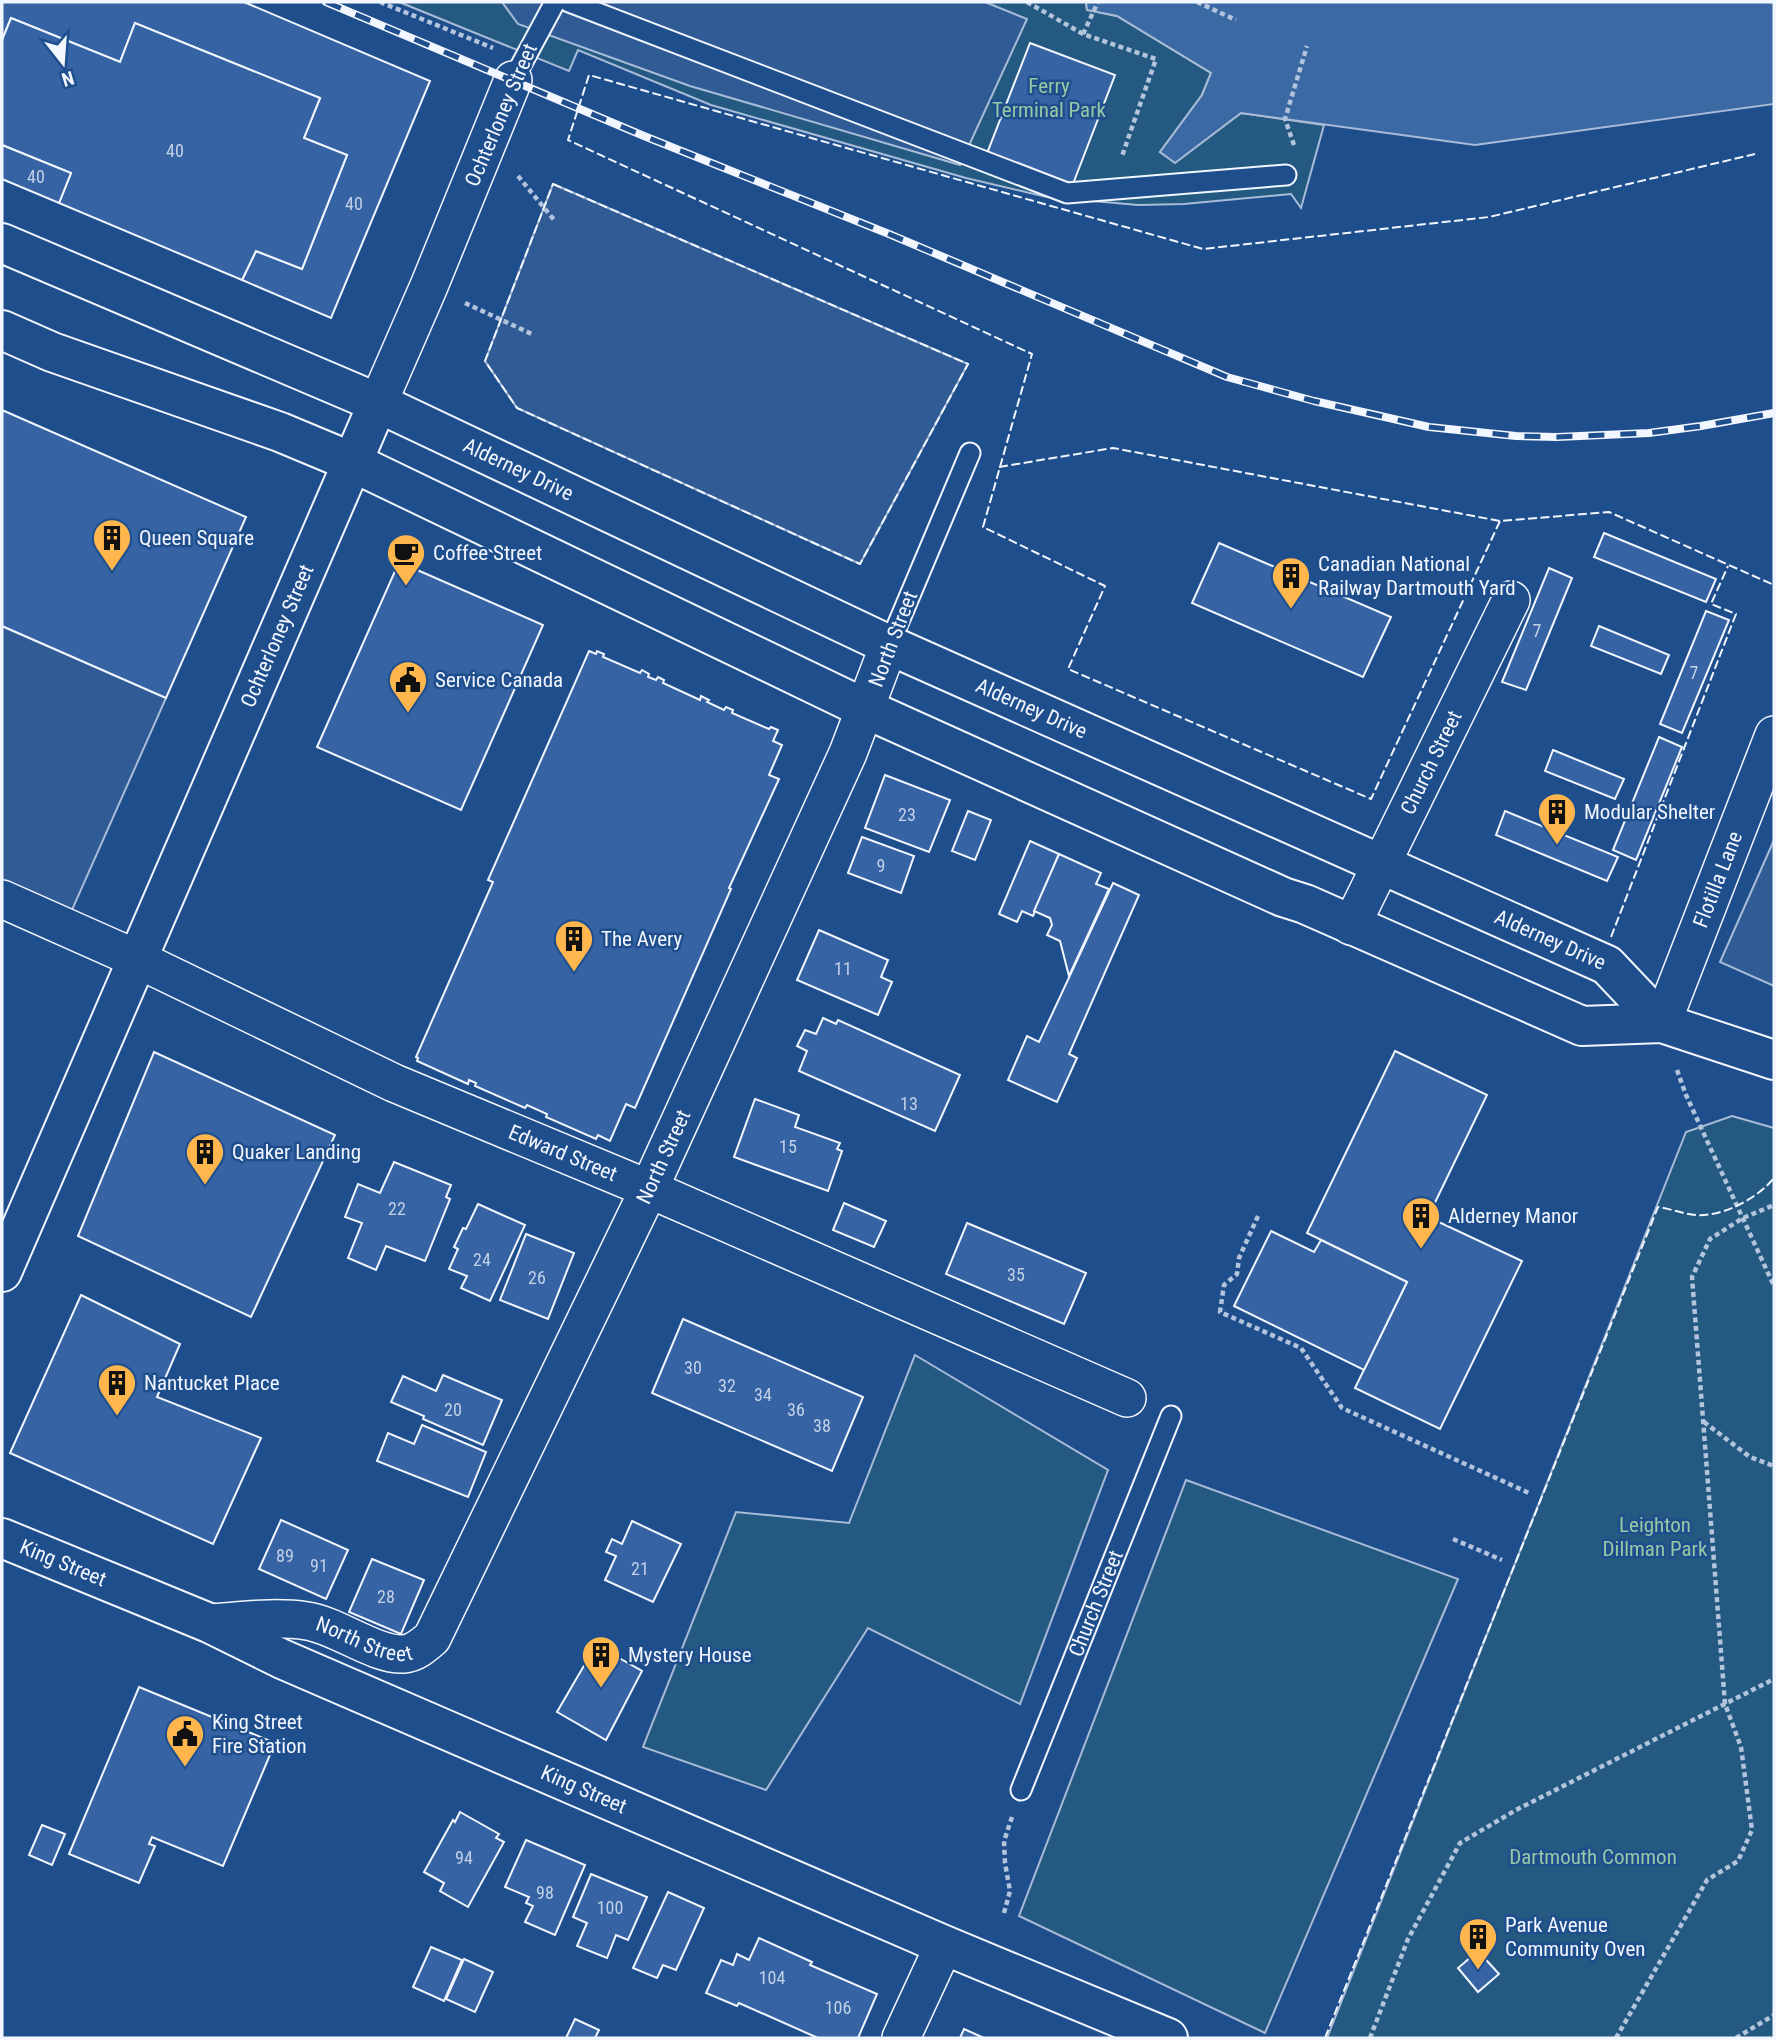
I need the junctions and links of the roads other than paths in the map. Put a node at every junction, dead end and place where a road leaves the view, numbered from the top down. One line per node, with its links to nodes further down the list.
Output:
1 (555, 2): 3 (lane, Ochterloney Street)
2 (569, 2): 4 (lane)
3 (517, 70): 7 (street, Ochterloney Street)
4 (1286, 176)
5 (2, 243): 7 (main road, Alderney Drive)
6 (2, 330): 9 (main road)
7 (378, 404): 9 (main road, Ochterloney Street); 11 (main road, Alderney Drive)
8 (970, 453): 11 (lane, North Street)
9 (352, 462): 12 (main road); 17 (main road, Ochterloney Street)
10 (1511, 600): 14 (street, Church Street)
11 (889, 645): 12 (street, North Street); 14 (main road, Alderney Drive)
12 (866, 709): 16 (main road); 20 (street, North Street)
13 (1774, 735): 18 (street, Flotilla Lane)
14 (1381, 864): 16 (street, Church Street); 18 (main road, Alderney Drive)
15 (2, 899): 17 (street, Edward Street)
16 (1352, 926): 18 (main road)
17 (137, 959): 20 (street, Edward Street); 21 (main road, Ochterloney Street)
18 (1662, 1023): 19 (main road)
19 (1774, 1060)
20 (649, 1189): 22 (street, Edward Street); 25 (street, North Street)
21 (2, 1272)
22 (1127, 1398)
23 (1171, 1416): 26 (lane, Church Street)
24 (2, 1538): 25 (main road, King Street)
25 (209, 1623): 27 (main road, King Street)
26 (1021, 1790)
27 (944, 1945): 28 (street); 29 (main road, King Street)
28 (901, 2038)
29 (1168, 2038)

